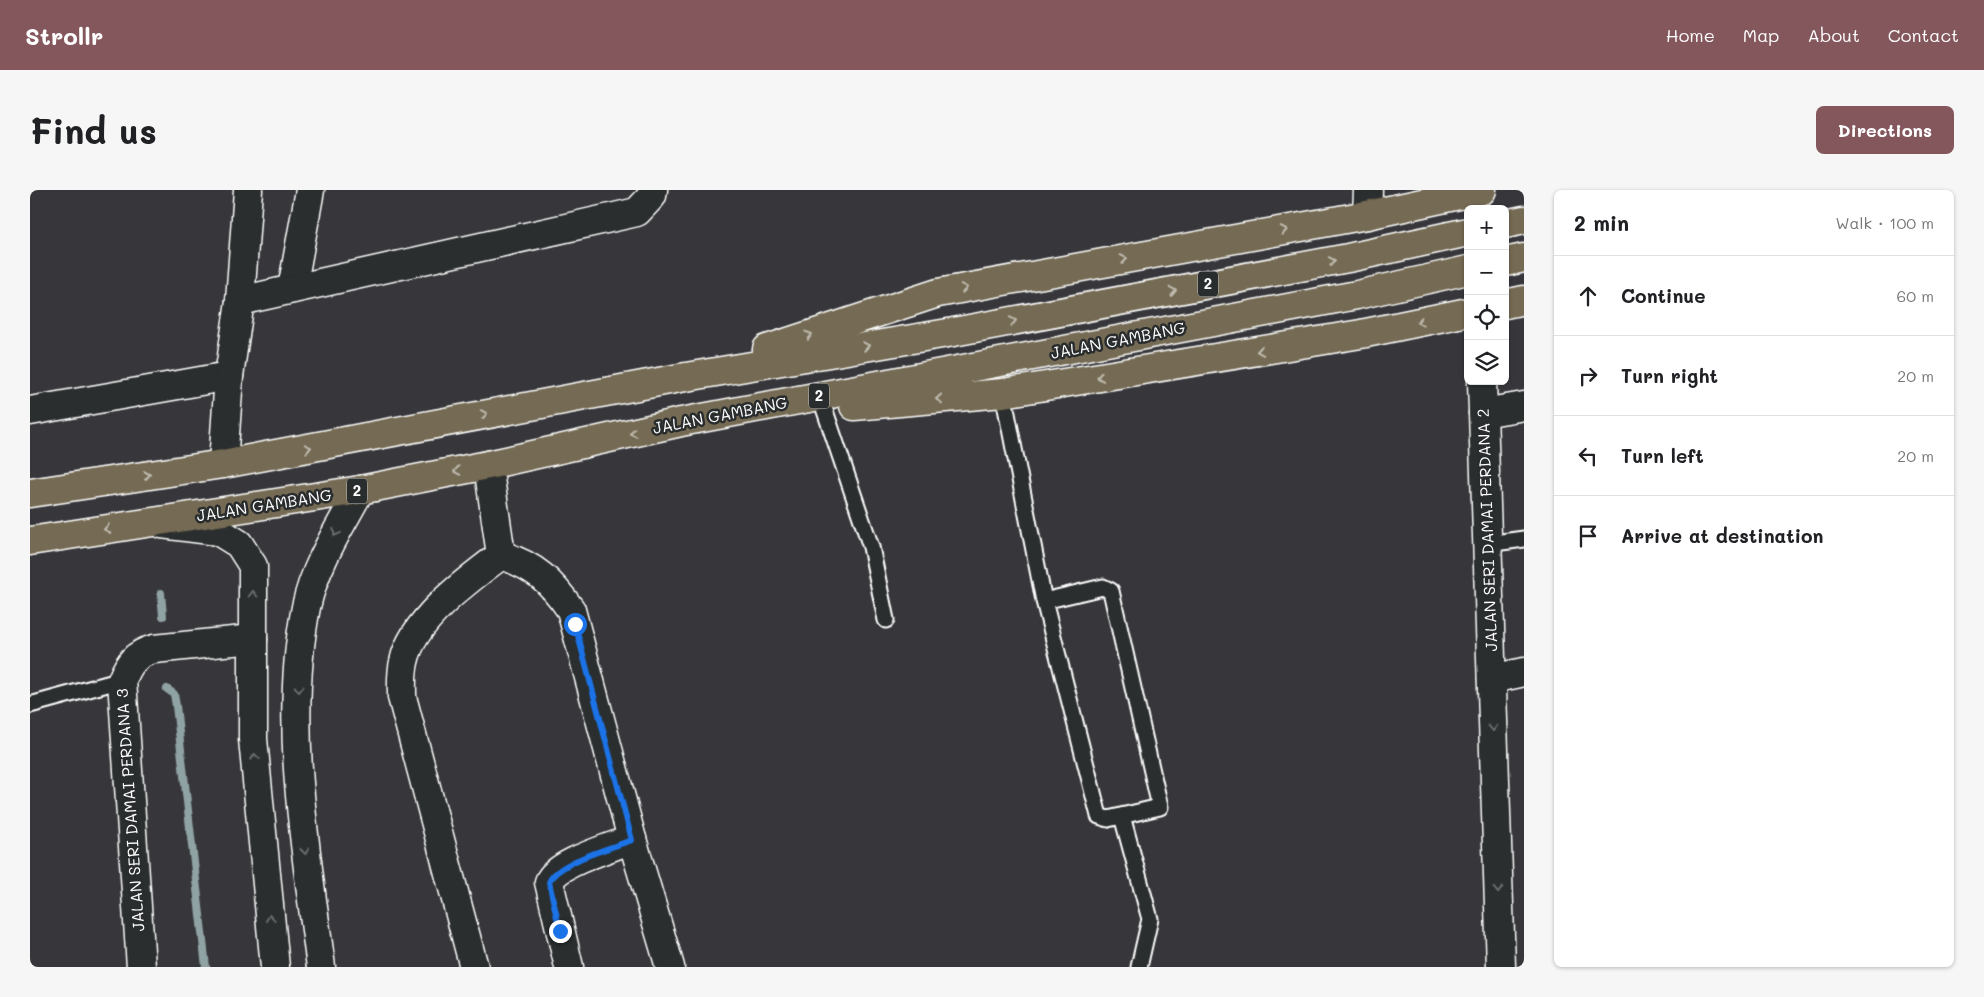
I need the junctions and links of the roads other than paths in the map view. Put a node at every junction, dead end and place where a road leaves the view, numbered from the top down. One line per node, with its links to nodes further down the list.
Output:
1 (248, 190): 14 (street)
2 (310, 190): 12 (street)
3 (653, 190): 12 (street)
4 (1482, 190): 5 (highway)
5 (1367, 203): 18 (highway, one-way to 5)
6 (1524, 220): 7 (highway)
7 (1509, 223)
8 (1464, 233): 18 (highway, 2, one-way to 8)
9 (1524, 258): 10 (highway)
10 (1509, 261)
11 (1464, 271): 25 (highway, JALAN GAMBANG / 2)
12 (292, 290): 14 (street)
13 (1524, 300): 15 (highway)
14 (240, 301): 17 (street)
15 (1509, 303)
16 (1464, 313): 20 (highway, one-way to 20)
17 (228, 376): 23 (street); 26 (street)
18 (680, 378): 26 (highway, 2, one-way to 18)
19 (1482, 385): 24 (street, JALAN SERI DAMAI PERDANA 2)
20 (1003, 393): 22 (highway, one-way to 22); 35 (lane)
21 (1524, 406): 24 (street)
22 (824, 408): 25 (highway); 36 (lane)
23 (30, 411)
24 (1483, 414): 33 (street, JALAN SERI DAMAI PERDANA 2)
25 (680, 422): 27 (highway, JALAN GAMBANG / 2, one-way to 27)
26 (223, 464): 29 (highway, 2, one-way to 26)
27 (488, 465): 28 (highway, JALAN GAMBANG / 2, one-way to 28); 34 (street)
28 (360, 490): 30 (highway, JALAN GAMBANG / 2); 46 (street, one-way to 46)
29 (30, 493)
30 (150, 522): 32 (highway, JALAN GAMBANG / 2, one-way to 32); 37 (street, one-way to 30)
31 (1524, 538): 33 (lane)
32 (30, 541)
33 (1487, 544): 39 (street, JALAN SERI DAMAI PERDANA 2)
34 (501, 555): 43 (street); 47 (street)
35 (1044, 600): 42 (lane); 42 (lane)
36 (886, 620)
37 (252, 639): 40 (street, JALAN SERI DAMAI PERDANA 3); 45 (street, one-way to 37)
38 (1524, 672): 39 (street)
39 (1492, 679): 51 (street, JALAN SERI DAMAI PERDANA 2, one-way to 51)
40 (122, 680): 41 (lane); 44 (street, JALAN SERI DAMAI PERDANA 3)
41 (30, 705)
42 (1122, 816): 50 (lane)
43 (632, 840): 48 (street); 49 (street)
44 (141, 967)
45 (275, 967)
46 (321, 967)
47 (474, 967)
48 (569, 967)
49 (670, 967)
50 (1138, 967)
51 (1501, 967)

